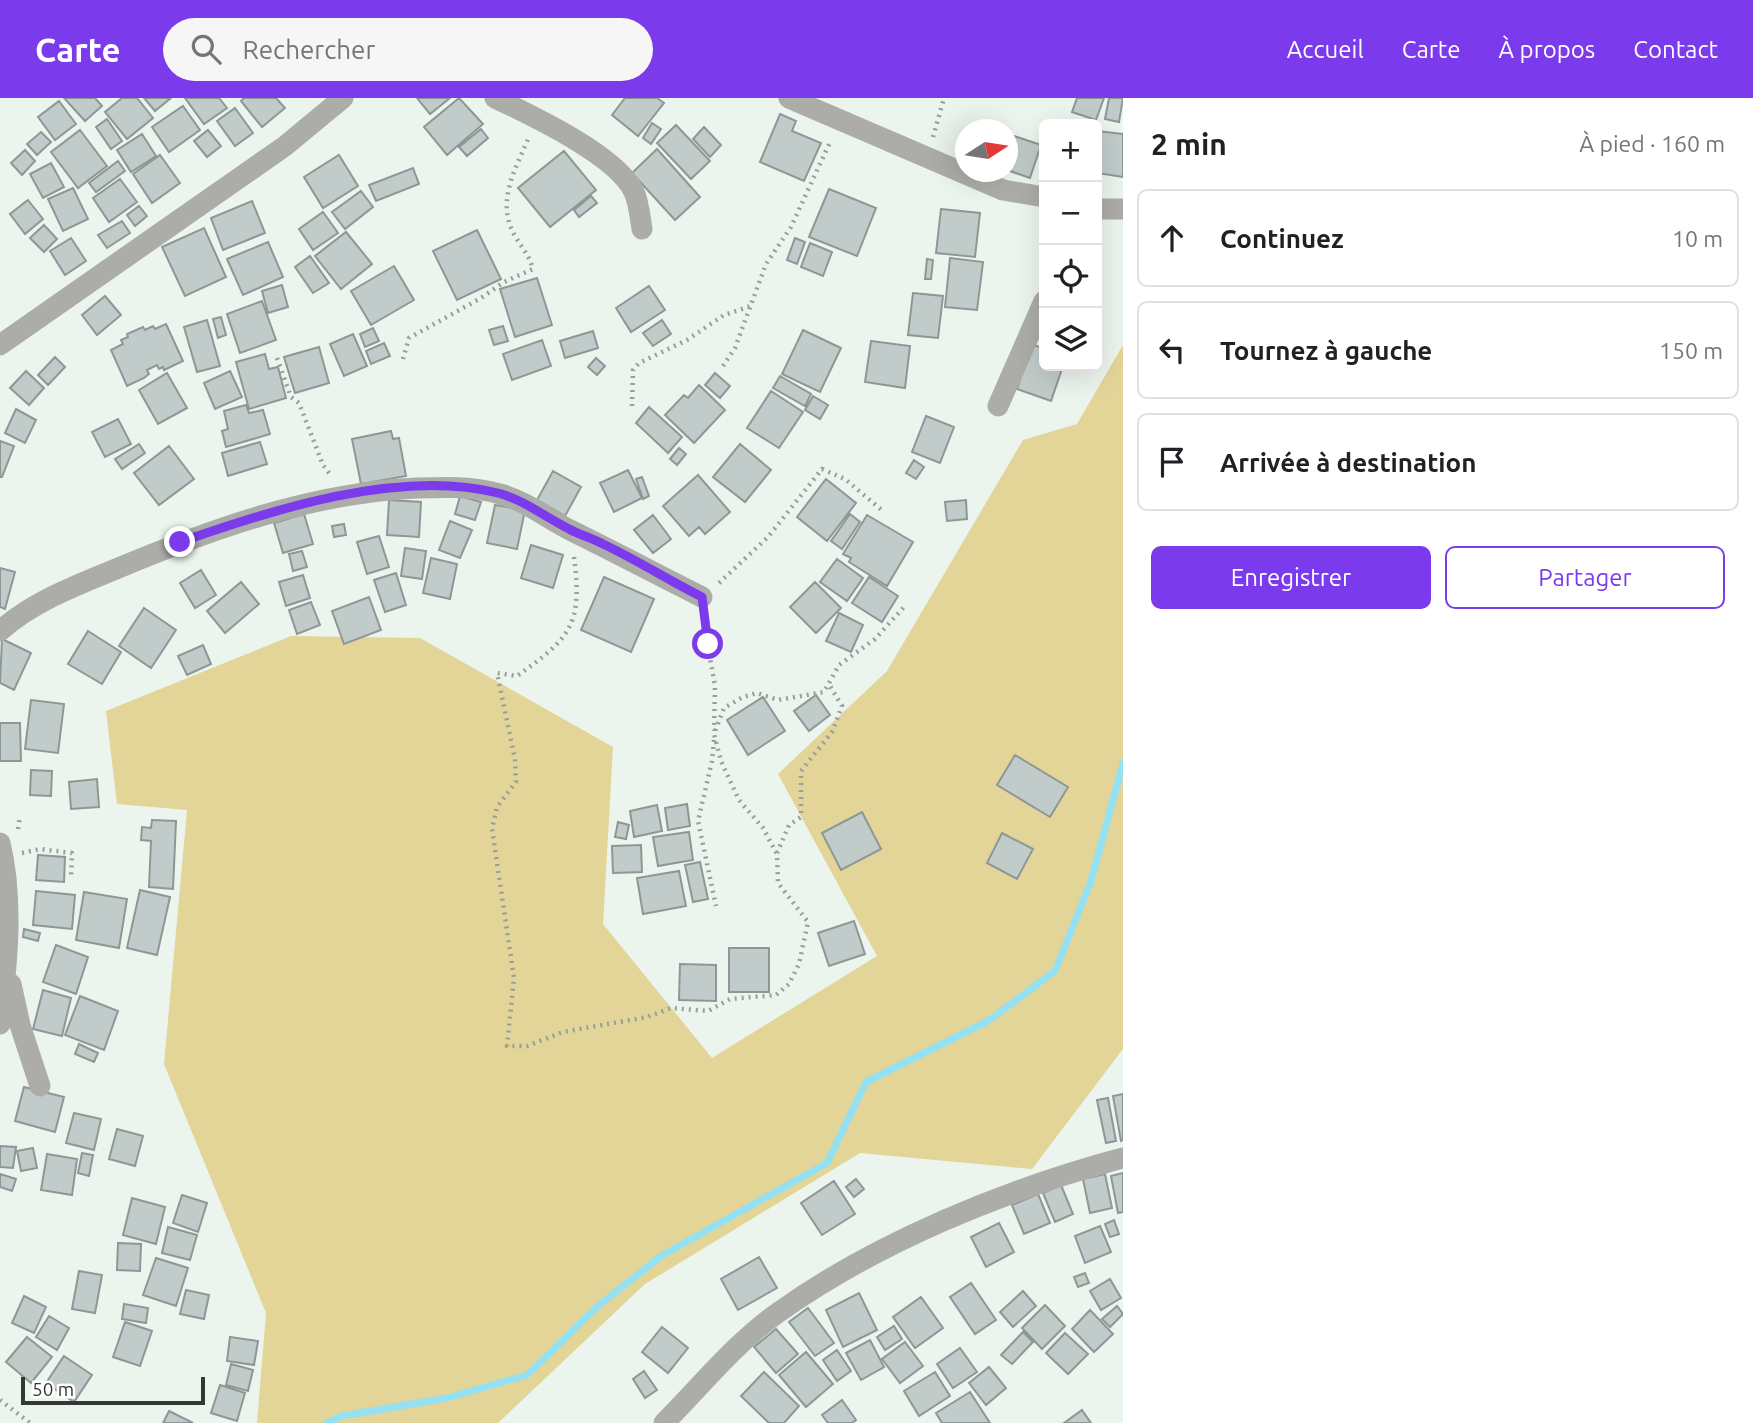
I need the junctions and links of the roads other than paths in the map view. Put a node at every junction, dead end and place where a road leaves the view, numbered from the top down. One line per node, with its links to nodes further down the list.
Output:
1 (342, 98): 9 (street)
2 (495, 98): 7 (street)
3 (789, 98): 4 (street)
4 (1039, 196)
5 (1102, 209): 6 (street)
6 (1123, 209)
7 (642, 229)
8 (1041, 308): 10 (street)
9 (0, 345)
10 (998, 406)
11 (702, 597): 12 (street)
12 (0, 631)
13 (2, 853): 14 (street)
14 (8, 957): 15 (street); 16 (street)
15 (0, 1024)
16 (40, 1086)
17 (1123, 1158): 18 (street)
18 (664, 1423)

